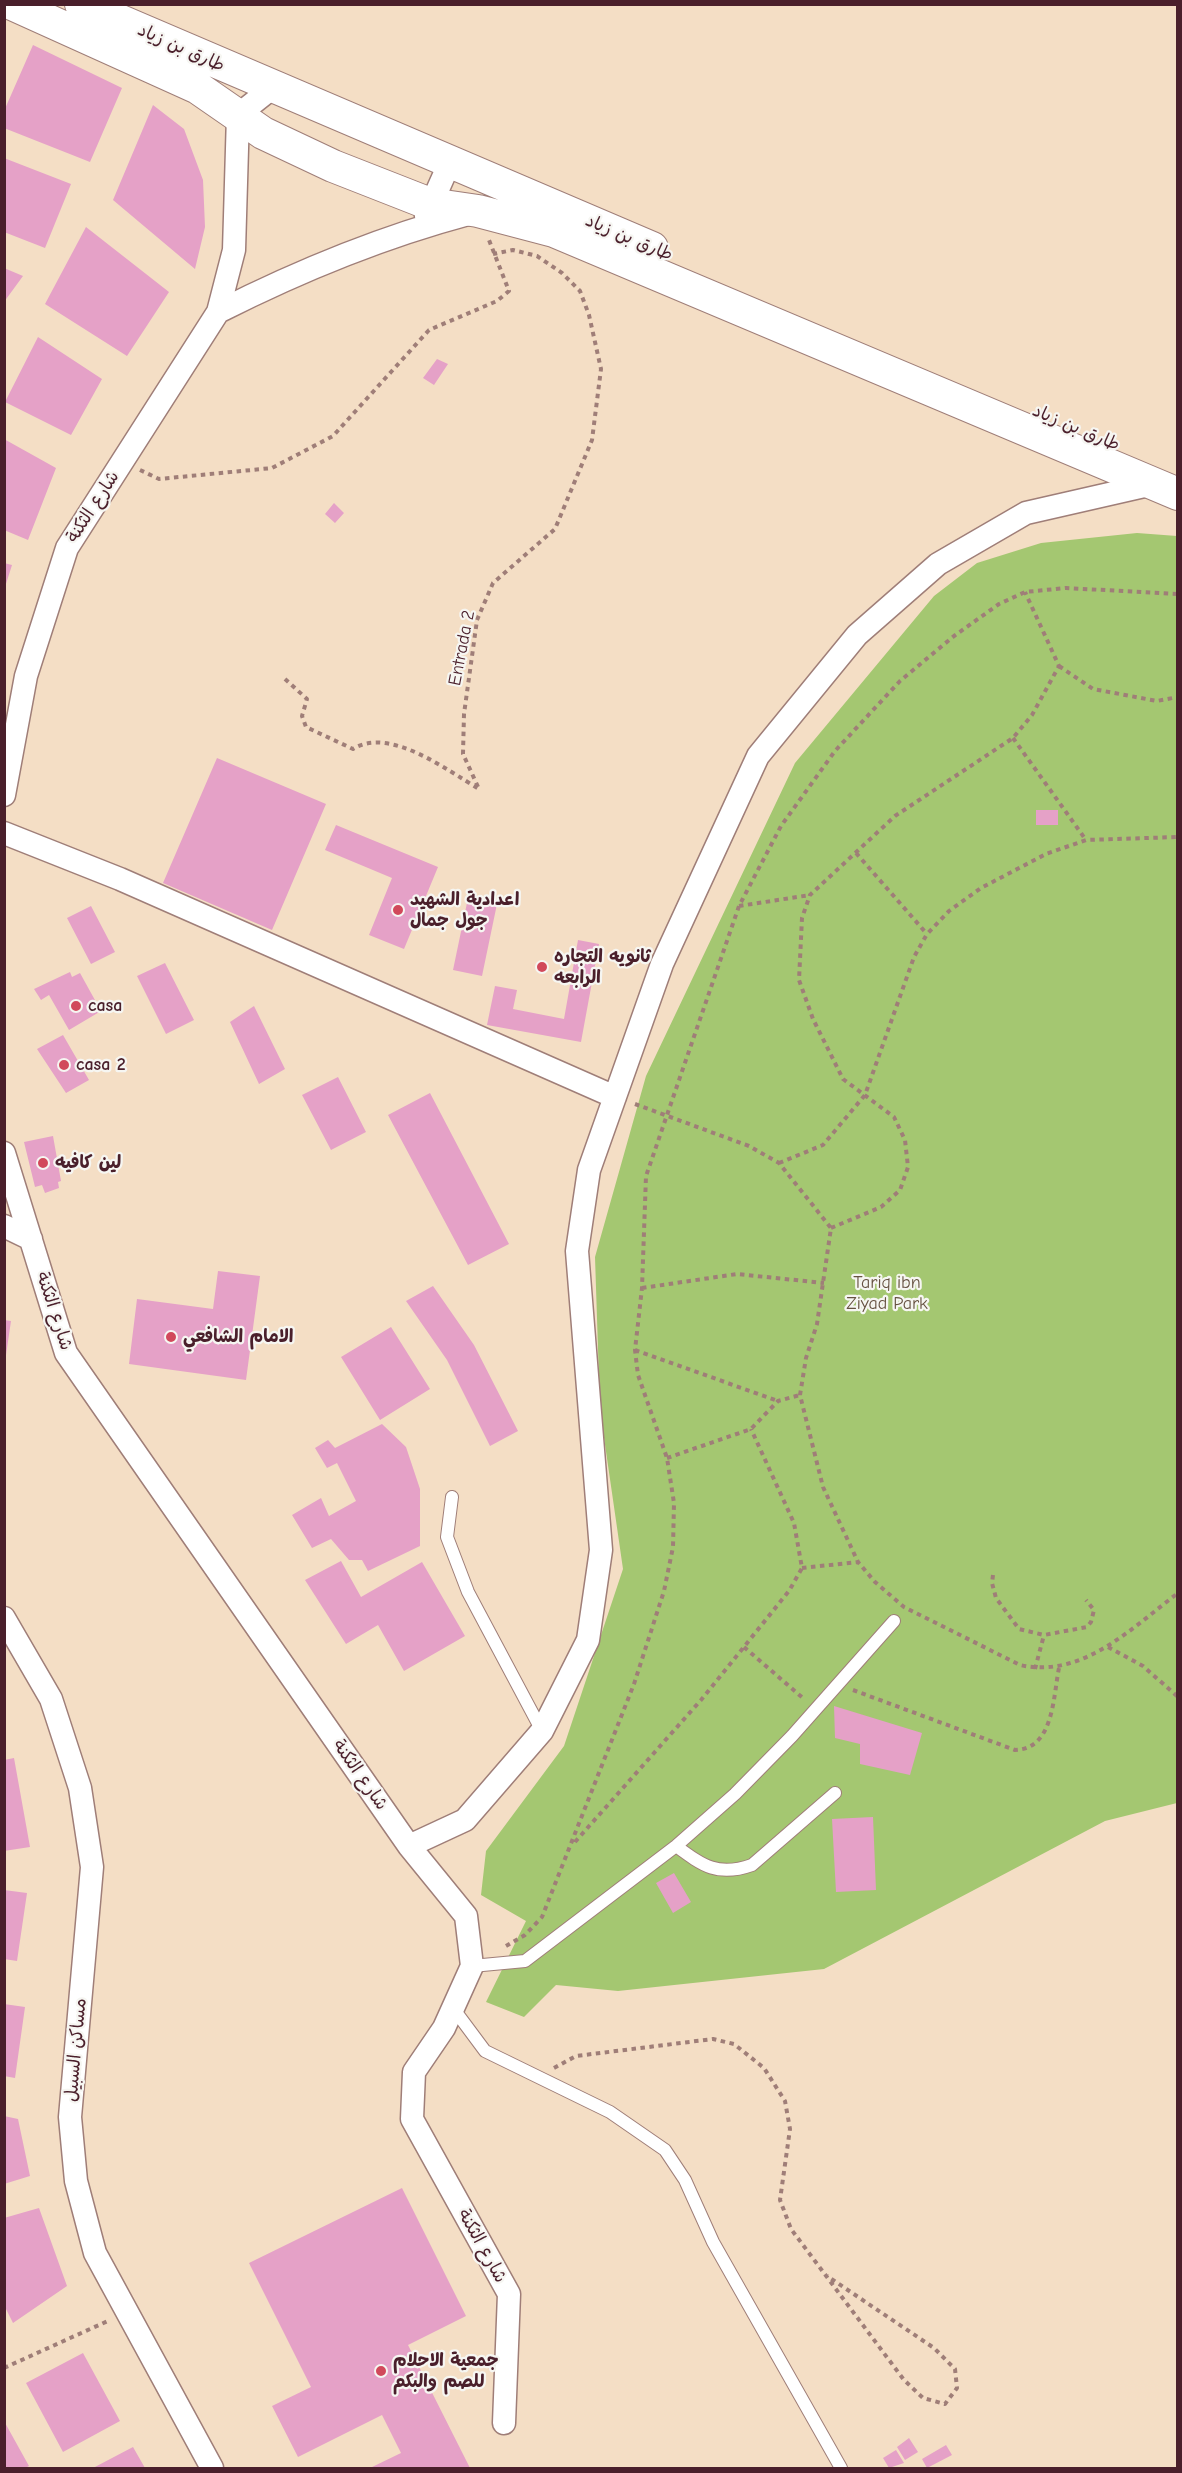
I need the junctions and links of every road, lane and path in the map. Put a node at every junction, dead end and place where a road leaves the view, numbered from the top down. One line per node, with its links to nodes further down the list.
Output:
1 (12, 4): 4 (main road)
2 (81, 4): 3 (main road, طارق بن زياد)
3 (272, 88): 4 (street); 5 (main road, طارق بن زياد)
4 (238, 115): 7 (main road); 9 (street)
5 (450, 162): 7 (street); 11 (main road, طارق بن زياد)
6 (478, 211): 7 (main road); 8 (path); 11 (main road)
7 (426, 215): 9 (street)
8 (493, 254): 10 (path); 15 (path, Entrada 2)
9 (219, 312): 10 (street, شارع الثكنة)
10 (122, 462): 18 (street, شارع الثكنة)
11 (1169, 483): 27 (street)
12 (1025, 592): 13 (path); 14 (path); 24 (path)
13 (1178, 594)
14 (1059, 666): 16 (path); 17 (path)
15 (285, 678)
16 (1178, 697)
17 (1013, 738): 21 (path); 22 (path)
18 (4, 795)
19 (4, 833): 27 (street)
20 (1178, 837): 21 (path)
21 (1086, 840): 25 (path)
22 (856, 853): 23 (path); 25 (path)
23 (810, 895): 24 (path); 26 (path)
24 (738, 906): 28 (path)
25 (927, 934): 26 (path)
26 (865, 1095): 30 (path); 32 (path)
27 (615, 1097): 28 (path); 57 (street)
28 (666, 1113): 30 (path); 35 (path)
29 (4, 1153): 33 (street, شارع الثكنة)
30 (779, 1163): 32 (path)
31 (4, 1226): 33 (street)
32 (831, 1228): 34 (path)
33 (31, 1239): 60 (street, شارع الثكنة)
34 (824, 1283): 35 (path); 37 (path)
35 (642, 1288): 36 (path)
36 (636, 1350): 38 (path); 40 (path)
37 (800, 1395): 38 (path); 42 (path)
38 (778, 1401): 39 (path)
39 (751, 1429): 40 (path); 43 (path)
40 (667, 1458): 59 (path)
41 (452, 1497): 57 (lane)
42 (858, 1562): 43 (path); 53 (path)
43 (802, 1568): 50 (path)
44 (993, 1575): 49 (path)
45 (1178, 1593): 51 (path)
46 (1086, 1600): 49 (path)
47 (4, 1618): 66 (street, مساكن السبيل)
48 (894, 1621): 54 (lane)
49 (1044, 1635): 53 (path)
50 (744, 1647): 56 (path); 59 (path)
51 (1108, 1647): 52 (path); 55 (path)
52 (1059, 1668): 53 (path); 54 (path)
53 (1035, 1669)
54 (838, 1684): 56 (lane)
55 (1178, 1696)
56 (816, 1709): 61 (lane)
57 (542, 1731): 60 (street)
58 (835, 1793): 61 (lane)
59 (572, 1845): 62 (path)
60 (409, 1846): 62 (street, شارع الثكنة)
61 (676, 1846): 62 (lane)
62 (472, 1966): 63 (street, شارع الثكنة)
63 (453, 2008): 64 (lane); 68 (street, شارع الثكنة)
64 (537, 2077): 65 (path); 70 (lane)
65 (827, 2276): 65 (path)
66 (127, 2312): 67 (path); 69 (street, مساكن السبيل)
67 (4, 2368)
68 (504, 2422)
69 (212, 2469)
70 (842, 2469)

